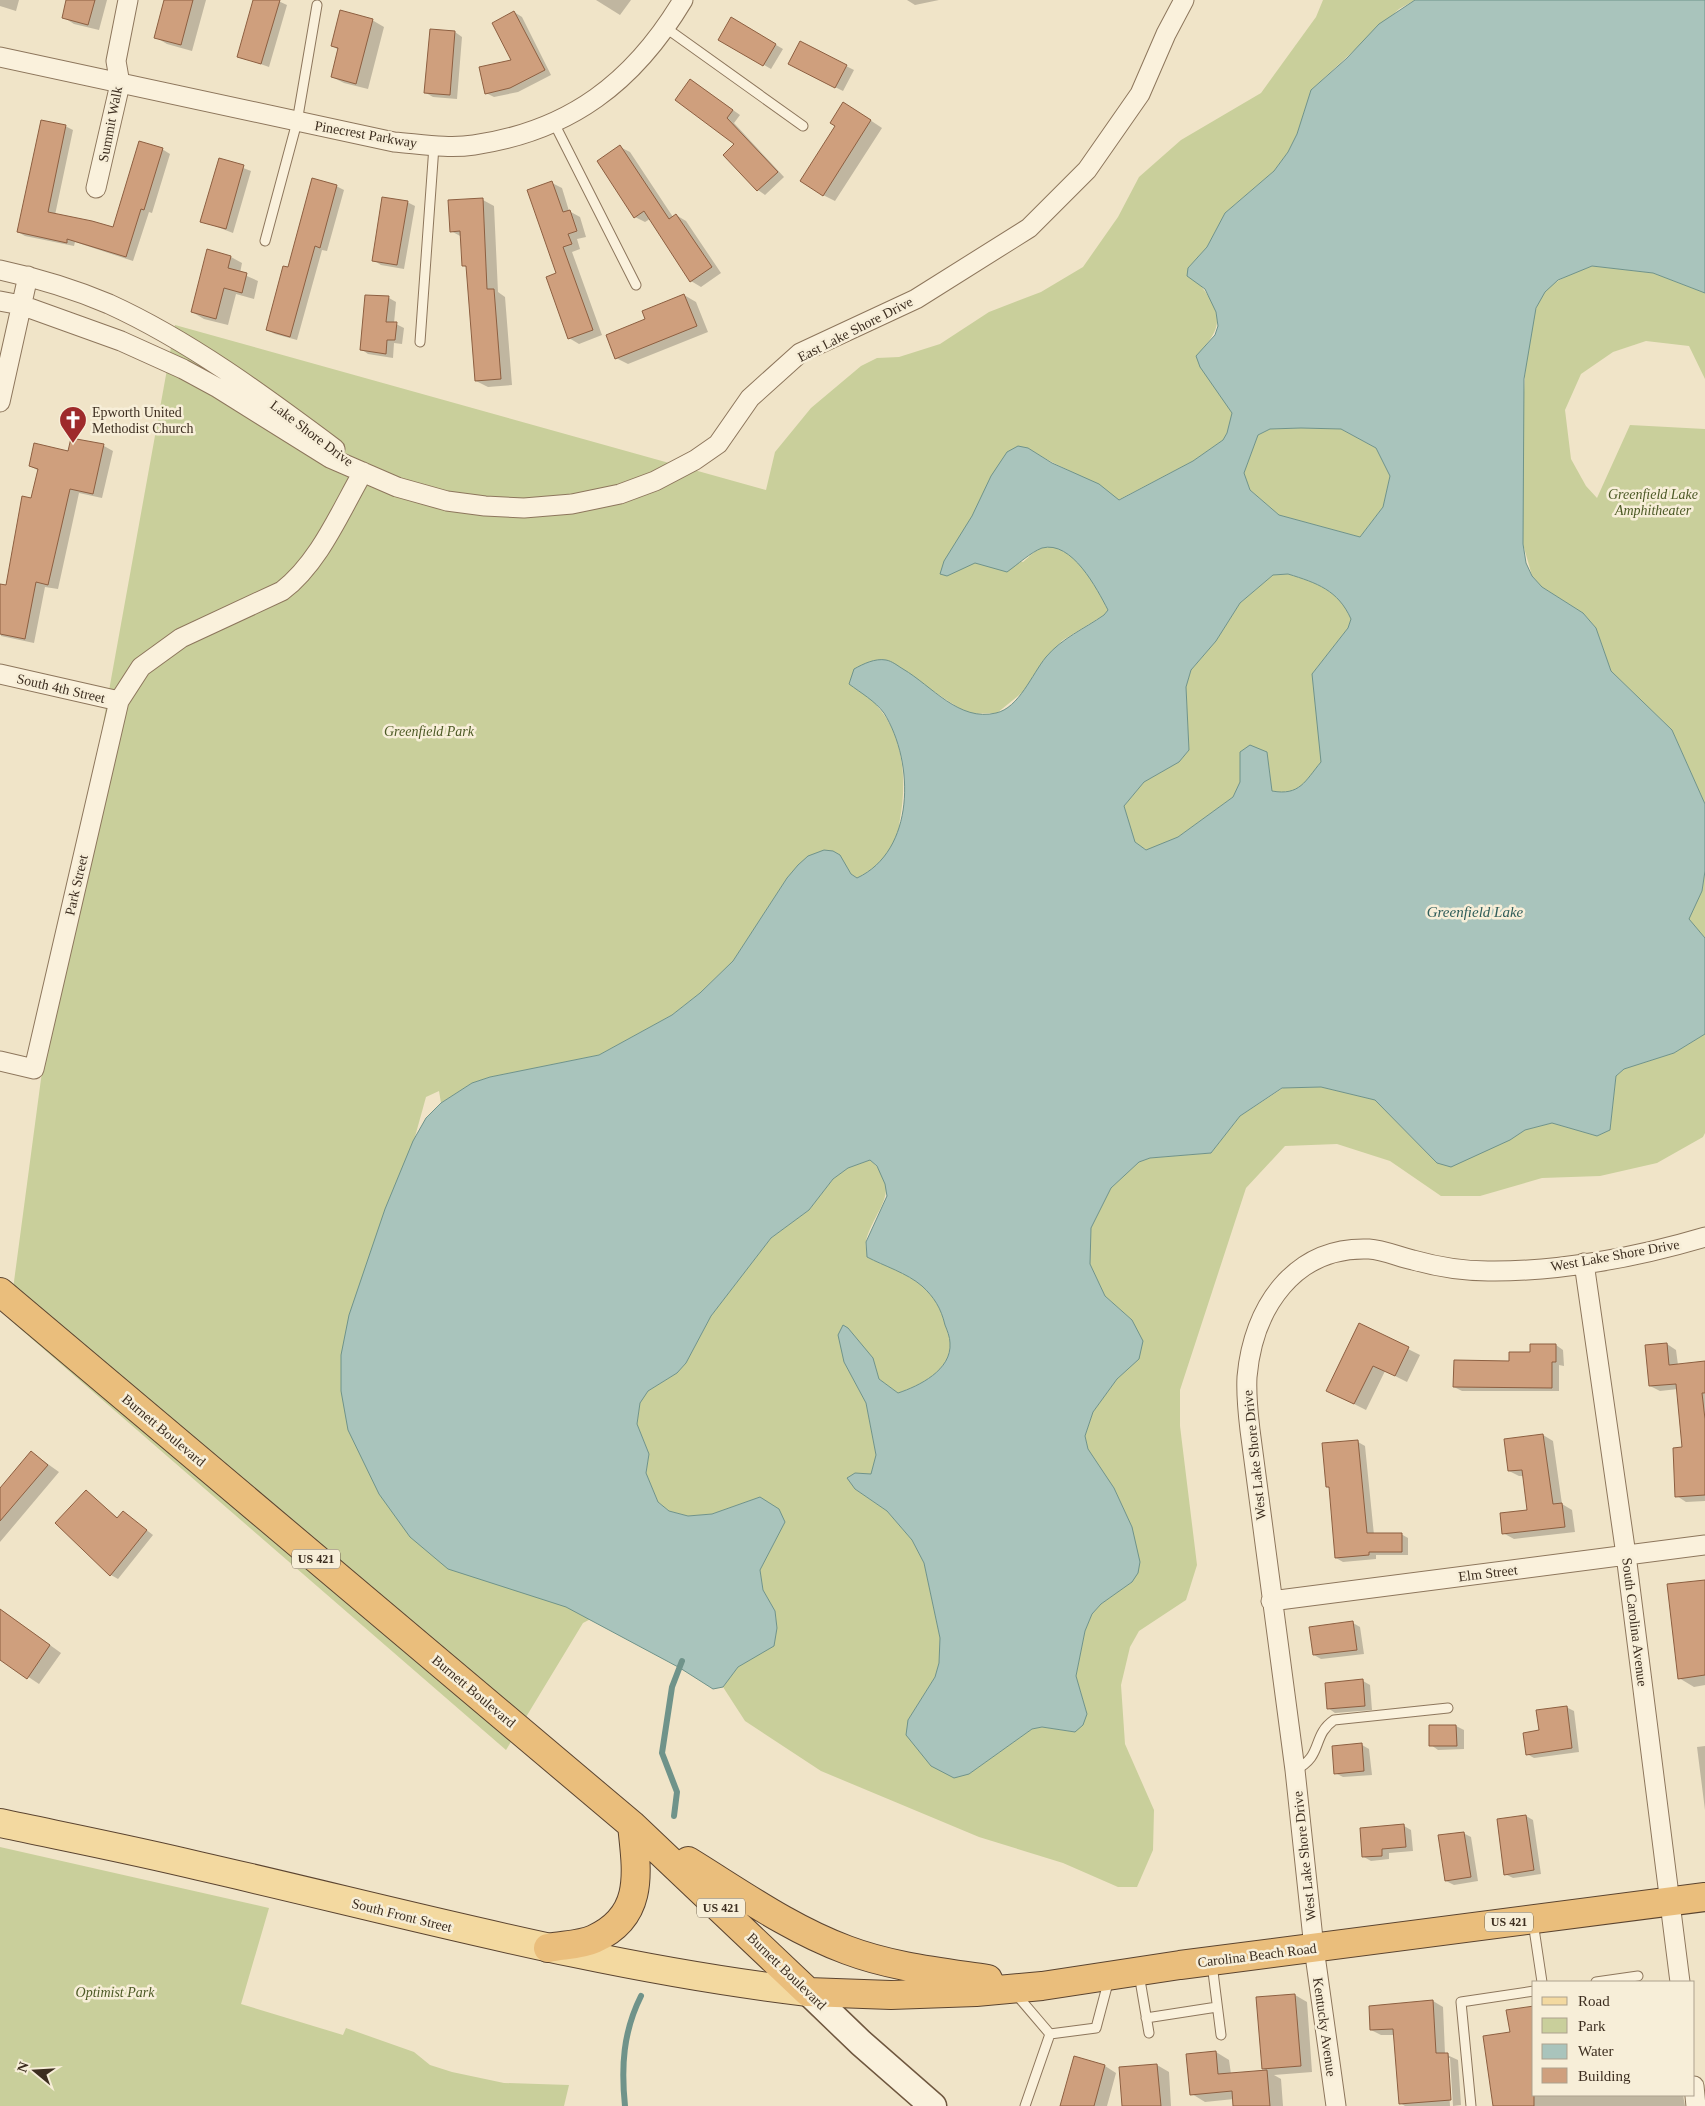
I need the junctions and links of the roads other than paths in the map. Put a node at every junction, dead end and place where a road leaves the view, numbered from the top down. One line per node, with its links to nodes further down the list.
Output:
1 (128, 0): 7 (street, Summit Walk)
2 (682, 0): 5 (street, Pinecrest Parkway)
3 (1184, 0): 21 (street, East Lake Shore Drive)
4 (317, 5): 8 (lane)
5 (666, 28): 9 (street, Pinecrest Parkway); 10 (lane)
6 (0, 57): 7 (street, Pinecrest Parkway)
7 (120, 84): 8 (street, Pinecrest Parkway); 12 (street, Summit Walk)
8 (297, 122): 11 (street, Pinecrest Parkway); 13 (lane)
9 (554, 123): 11 (street, Pinecrest Parkway); 16 (lane)
10 (802, 126)
11 (434, 146): 19 (lane)
12 (96, 188)
13 (265, 241)
14 (0, 270): 15 (street, Lake Shore Drive)
15 (28, 276): 18 (street); 21 (street, Lake Shore Drive)
16 (636, 285)
17 (0, 301): 18 (street, Lake Shore Drive)
18 (21, 305): 20 (street); 21 (street, Lake Shore Drive)
19 (420, 342)
20 (0, 402)
21 (363, 472): 23 (street, South 4th Street)
22 (0, 674): 23 (street, South 4th Street)
23 (119, 702): 24 (street, Park Street)
24 (0, 1062)
25 (1705, 1237): 26 (street, West Lake Shore Drive)
26 (1584, 1263): 29 (street, South Carolina Avenue); 30 (street, West Lake Shore Drive)
27 (0, 1292): 34 (highway, Burnett Boulevard / US 421)
28 (1705, 1545): 29 (street, Elm Street)
29 (1626, 1555): 30 (street, Elm Street); 36 (street, South Carolina Avenue)
30 (1271, 1601): 32 (street, West Lake Shore Drive)
31 (1448, 1708): 32 (lane)
32 (1295, 1770): 39 (street, West Lake Shore Drive)
33 (0, 1823): 38 (main road, South Front Street)
34 (632, 1825): 38 (highway); 47 (highway); 50 (highway, Burnett Boulevard / US 421)
35 (1705, 1897): 36 (highway, Carolina Beach Road / US 421)
36 (1669, 1901): 37 (highway, Carolina Beach Road / US 421); 46 (street, South Carolina Avenue)
37 (1533, 1919): 39 (highway, Carolina Beach Road / US 421); 44 (lane)
38 (548, 1948): 50 (main road, South Front Street)
39 (1314, 1948): 40 (highway, Carolina Beach Road / US 421); 58 (street, Kentucky Avenue)
40 (1212, 1961): 41 (highway, Carolina Beach Road / US 421); 51 (lane)
41 (1138, 1972): 42 (highway, Carolina Beach Road / US 421); 52 (lane)
42 (1110, 1976): 47 (highway, Carolina Beach Road / US 421); 54 (lane)
43 (1638, 1976): 45 (lane)
44 (1542, 1981)
45 (1603, 1981)
46 (1680, 1981)
47 (1042, 1986): 48 (highway, Carolina Beach Road / US 421)
48 (1011, 1989): 50 (highway, Carolina Beach Road / US 421); 54 (lane)
49 (1532, 1991): 59 (lane)
50 (808, 1992): 56 (main road, Burnett Boulevard)
51 (1217, 2006): 52 (lane); 55 (lane)
52 (1146, 2018): 53 (lane)
53 (1149, 2032)
54 (1050, 2034): 57 (lane)
55 (1221, 2035)
56 (933, 2106)
57 (1025, 2106)
58 (1336, 2106)
59 (1471, 2106)

